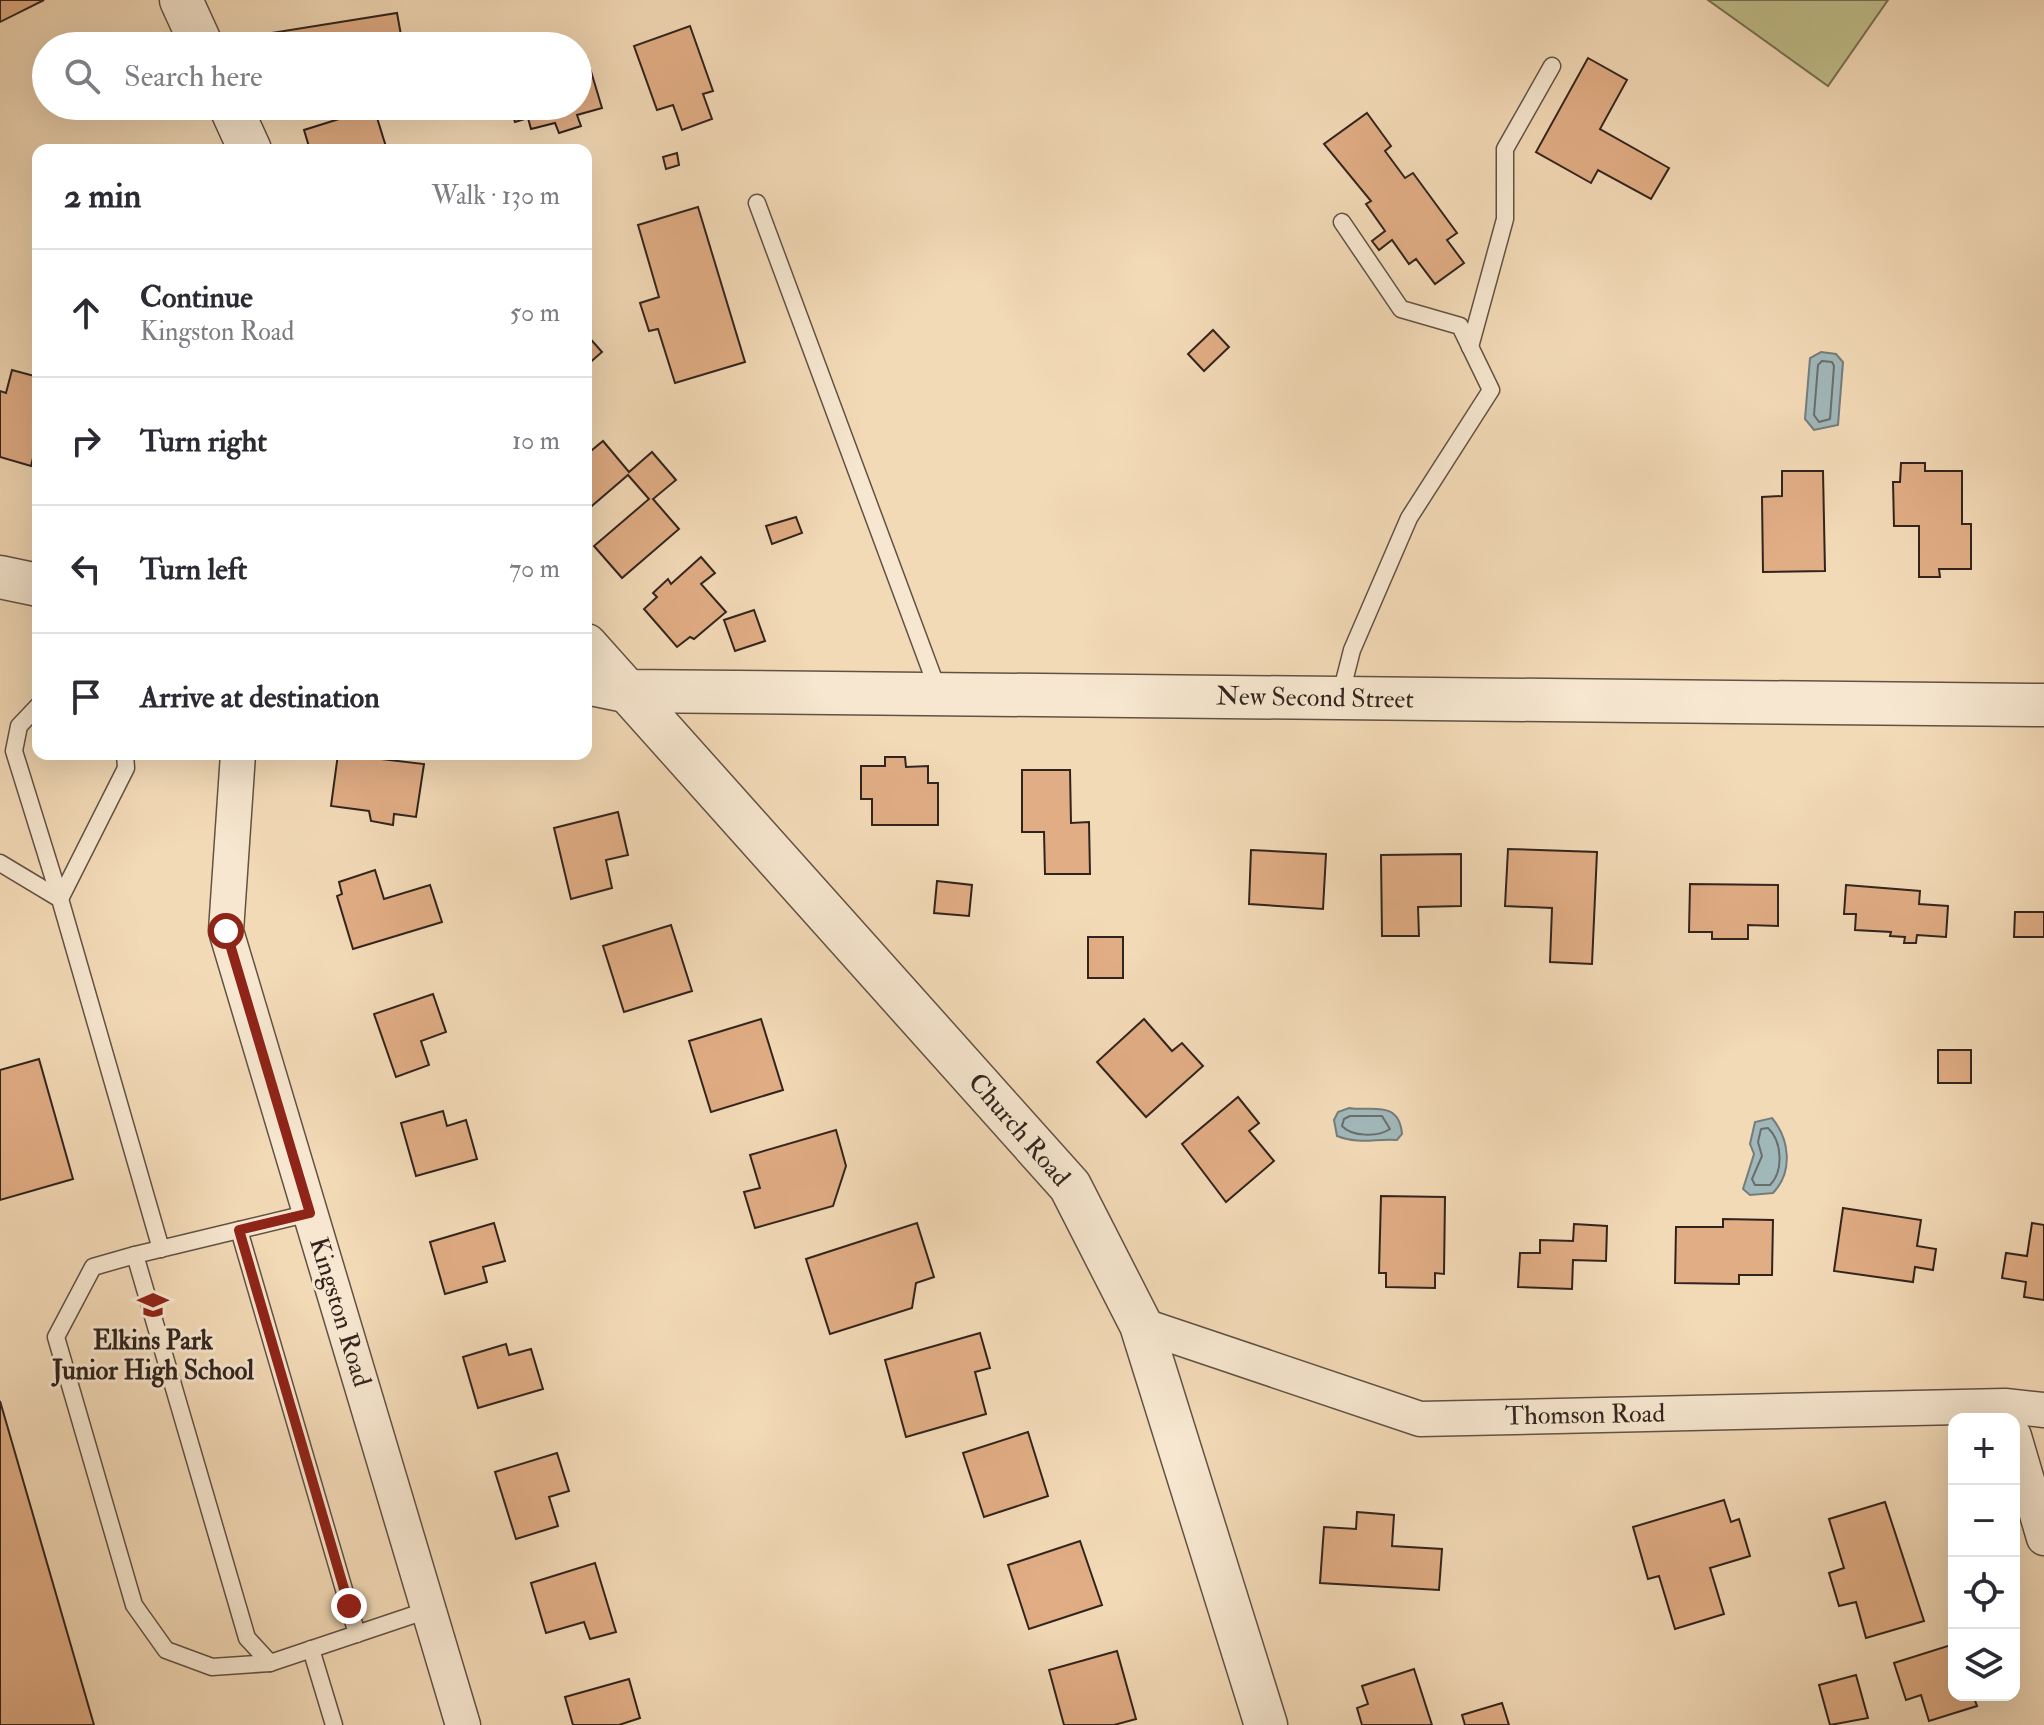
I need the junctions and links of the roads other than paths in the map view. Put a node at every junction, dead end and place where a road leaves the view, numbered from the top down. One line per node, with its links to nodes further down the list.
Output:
1 (185, 0): 2 (street)
2 (197, 32)
3 (1552, 66): 8 (lane)
4 (236, 120): 5 (street)
5 (247, 144)
6 (757, 203): 13 (lane)
7 (1342, 222): 8 (lane)
8 (1470, 347): 14 (lane)
9 (0, 577): 10 (street)
10 (32, 584)
11 (592, 658): 12 (street, Church Road)
12 (606, 687): 13 (street, New Second Street); 25 (street, Church Road)
13 (939, 694): 14 (street, New Second Street)
14 (1340, 698): 15 (street, New Second Street)
15 (2044, 705)
16 (32, 712): 20 (lane)
17 (125, 760): 20 (lane)
18 (238, 760): 21 (street, Kingston Road)
19 (0, 863): 20 (lane)
20 (60, 899): 23 (lane)
21 (310, 1213): 22 (lane); 31 (street, Kingston Road)
22 (239, 1230): 23 (lane); 32 (lane)
23 (161, 1249): 24 (lane)
24 (135, 1255): 34 (lane); 34 (lane)
25 (1141, 1325): 28 (street, Thomson Road); 37 (street, Church Road)
26 (2044, 1410): 27 (street, Thomson Road)
27 (2020, 1418)
28 (1948, 1421)
29 (2020, 1458): 30 (street)
30 (2044, 1538)
31 (428, 1610): 32 (lane); 36 (street, Kingston Road)
32 (357, 1634): 33 (lane)
33 (311, 1649): 34 (lane); 35 (lane)
34 (270, 1663)
35 (334, 1725)
36 (463, 1725)
37 (1266, 1725)

